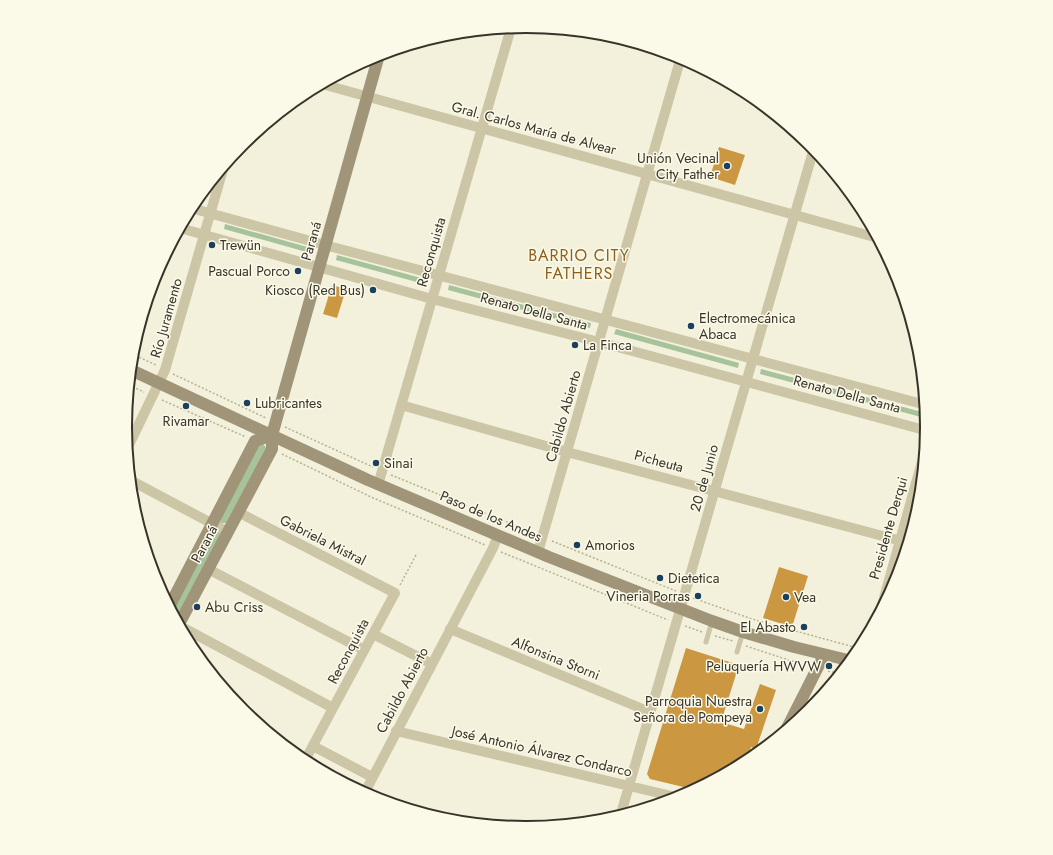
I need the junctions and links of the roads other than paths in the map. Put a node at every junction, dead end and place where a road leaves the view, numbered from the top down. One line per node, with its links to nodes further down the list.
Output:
1 (509, 34): 6 (street, Reconquista)
2 (377, 63): 5 (street, Paraná)
3 (679, 64): 8 (street, Cabildo Abierto)
4 (329, 86): 5 (street, Gral. Carlos María de Alvear)
5 (367, 96): 6 (street, Gral. Carlos María de Alvear); 16 (street, Paraná)
6 (482, 128): 8 (street, Gral. Carlos María de Alvear); 18 (street, Reconquista)
7 (812, 156): 12 (street, 20 de Junio)
8 (648, 174): 12 (street, Gral. Carlos María de Alvear); 20 (street, Cabildo Abierto)
9 (220, 179): 11 (street, Río Juramento)
10 (197, 210): 11 (street, Renato Della Santa)
11 (211, 213): 14 (street, Río Juramento); 16 (street, Renato Della Santa)
12 (794, 214): 15 (street, Gral. Carlos María de Alvear); 22 (street, 20 de Junio)
13 (185, 229): 14 (street, Renato Della Santa)
14 (205, 235): 17 (street, Renato Della Santa); 25 (street, Río Juramento)
15 (871, 236)
16 (325, 245): 17 (street, Paraná); 18 (street, Renato Della Santa)
17 (319, 266): 19 (street, Renato Della Santa); 29 (street, Paraná)
18 (439, 275): 19 (street, Reconquista); 20 (street, Renato Della Santa)
19 (432, 299): 21 (street, Renato Della Santa); 27 (street, Reconquista)
20 (606, 320): 21 (street, Cabildo Abierto); 22 (street, Renato Della Santa)
21 (599, 342): 24 (street, Renato Della Santa); 31 (street, Cabildo Abierto)
22 (753, 358): 24 (street, 20 de Junio); 26 (street, Renato Della Santa)
23 (136, 372): 25 (street, Paso de los Andes)
24 (746, 382): 28 (street, Renato Della Santa); 34 (street, 20 de Junio)
25 (159, 384): 29 (street, Paso de los Andes); 30 (street, Río Juramento)
26 (920, 403)
27 (401, 405): 31 (street, Picheuta); 33 (street, Reconquista)
28 (921, 429)
29 (272, 435): 33 (street, Paso de los Andes); 36 (street, Paraná); 37 (street, Paraná)
30 (132, 438)
31 (567, 452): 34 (street, Picheuta); 41 (street, Cabildo Abierto)
32 (136, 483): 37 (street)
33 (378, 485): 39 (street, Paso de los Andes)
34 (715, 490): 40 (street, Picheuta); 46 (street, 20 de Junio)
35 (914, 498): 40 (street, Presidente Derqui)
36 (238, 512): 38 (street, Paraná); 44 (street, Gabriela Mistral)
37 (213, 523): 38 (street); 45 (street, Paraná)
38 (228, 532): 43 (street, Paraná)
39 (498, 535): 41 (street, Paso de los Andes); 49 (street, Cabildo Abierto)
40 (904, 542): 42 (street, Presidente Derqui)
41 (538, 552): 46 (street, Paso de los Andes)
42 (899, 555)
43 (208, 569): 47 (street, Paraná); 54 (street)
44 (395, 593): 52 (street, Reconquista)
45 (172, 601)
46 (680, 609): 48 (street, Paso de los Andes); 60 (street, 20 de Junio)
47 (182, 619)
48 (712, 621): 51 (street, Paso de los Andes); 53 (lane)
49 (450, 629): 58 (street, Cabildo Abierto); 60 (street, Alfonsina Storni)
50 (188, 630): 59 (street)
51 (743, 632): 55 (lane); 56 (street, Paso de los Andes)
52 (373, 634): 54 (street, Reconquista); 58 (street)
53 (706, 642)
54 (364, 650): 59 (street, Reconquista)
55 (737, 652)
56 (824, 655): 57 (street, Paso de los Andes); 61 (street)
57 (845, 660)
58 (432, 664): 62 (street, Cabildo Abierto)
59 (333, 708): 63 (street, Reconquista)
60 (650, 712): 66 (street, 20 de Junio)
61 (791, 720)
62 (396, 731): 65 (street, Cabildo Abierto); 66 (street, José Antonio Álvarez Condarco)
63 (313, 746): 64 (street, Reconquista); 65 (street)
64 (307, 756)
65 (372, 777): 67 (street, Cabildo Abierto)
66 (629, 786): 68 (street, José Antonio Álvarez Condarco); 69 (street, 20 de Junio)
67 (367, 788)
68 (668, 795)
69 (622, 810)

